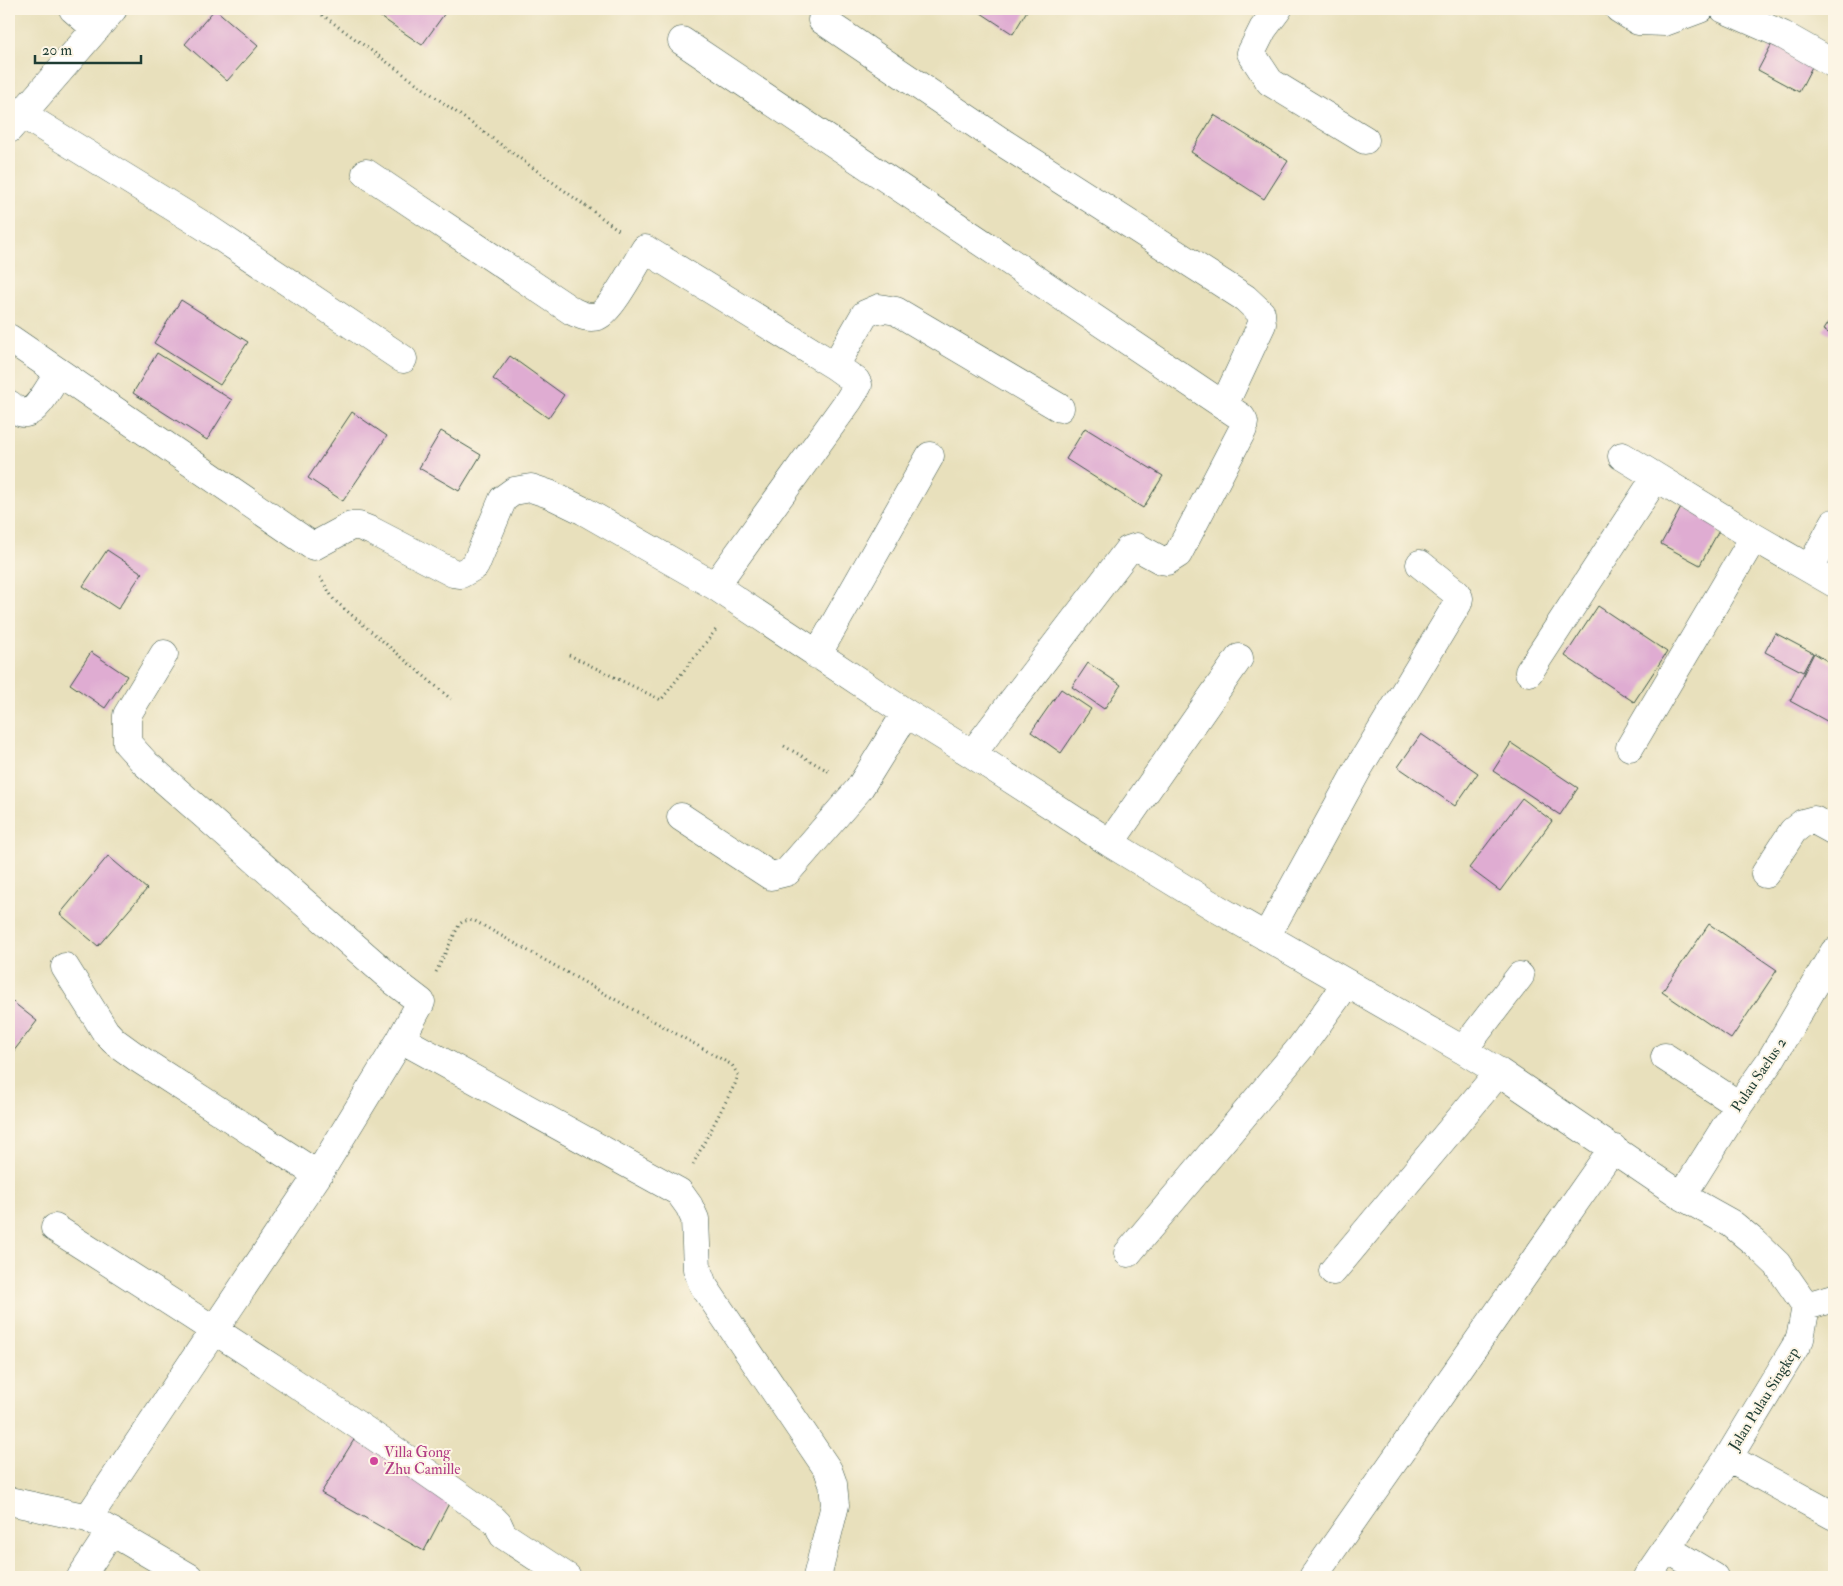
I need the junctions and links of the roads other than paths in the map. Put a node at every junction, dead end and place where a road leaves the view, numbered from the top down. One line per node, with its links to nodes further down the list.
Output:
1 (72, 9): 8 (street)
2 (113, 9): 8 (street)
3 (1278, 9): 12 (street)
4 (1620, 9): 5 (street)
5 (1700, 9)
6 (1724, 9): 10 (street)
7 (822, 20): 19 (street)
8 (96, 30): 11 (street)
9 (682, 41): 19 (street)
10 (1834, 64)
11 (16, 121): 15 (street)
12 (1365, 140)
13 (366, 173): 16 (street)
14 (9, 338): 17 (street)
15 (403, 359)
16 (835, 366): 20 (street); 29 (street)
17 (59, 373): 18 (street); 29 (street)
18 (9, 404)
19 (1224, 405): 36 (street)
20 (1060, 408)
21 (930, 456): 31 (street)
22 (1622, 456): 23 (street)
23 (1656, 477): 25 (street); 33 (street)
24 (1834, 523): 27 (street)
25 (1754, 537): 27 (street); 35 (street)
26 (1420, 564): 41 (street)
27 (1810, 568): 28 (street)
28 (1834, 583)
29 (716, 586): 31 (street)
30 (164, 654): 46 (street)
31 (817, 655): 34 (street)
32 (1239, 658): 39 (street)
33 (1529, 672)
34 (906, 713): 36 (street); 37 (street)
35 (1630, 747)
36 (972, 754): 39 (street)
37 (681, 817)
38 (1834, 831): 40 (street)
39 (1110, 843): 41 (street)
40 (1765, 874)
41 (1266, 937): 45 (street)
42 (1834, 952): 50 (street, Pulau Saelus 2)
43 (64, 967): 52 (street)
44 (1520, 976): 47 (street)
45 (1347, 983): 47 (street); 55 (street)
46 (401, 1039): 52 (street); 68 (street)
47 (1463, 1050): 49 (street)
48 (1665, 1057): 50 (street)
49 (1499, 1072): 51 (street); 56 (street)
50 (1739, 1105): 53 (street, Pulau Saelus 2)
51 (1613, 1148): 53 (street); 69 (street)
52 (318, 1175): 59 (street)
53 (1682, 1196): 58 (street)
54 (55, 1228): 59 (street)
55 (1128, 1253)
56 (1333, 1271)
57 (1834, 1298): 58 (street)
58 (1806, 1306): 60 (street, Jalan Pulau Singkep)
59 (214, 1329): 63 (street); 67 (street)
60 (1728, 1458): 62 (street); 64 (street, Jalan Pulau Singkep)
61 (9, 1501): 63 (street)
62 (1834, 1516)
63 (100, 1524): 65 (street); 66 (street)
64 (1666, 1548): 70 (street, Jalan Pulau Singkep); 71 (street)
65 (81, 1577)
66 (188, 1577)
67 (567, 1577)
68 (817, 1577)
69 (1313, 1577)
70 (1647, 1577)
71 (1714, 1577)

